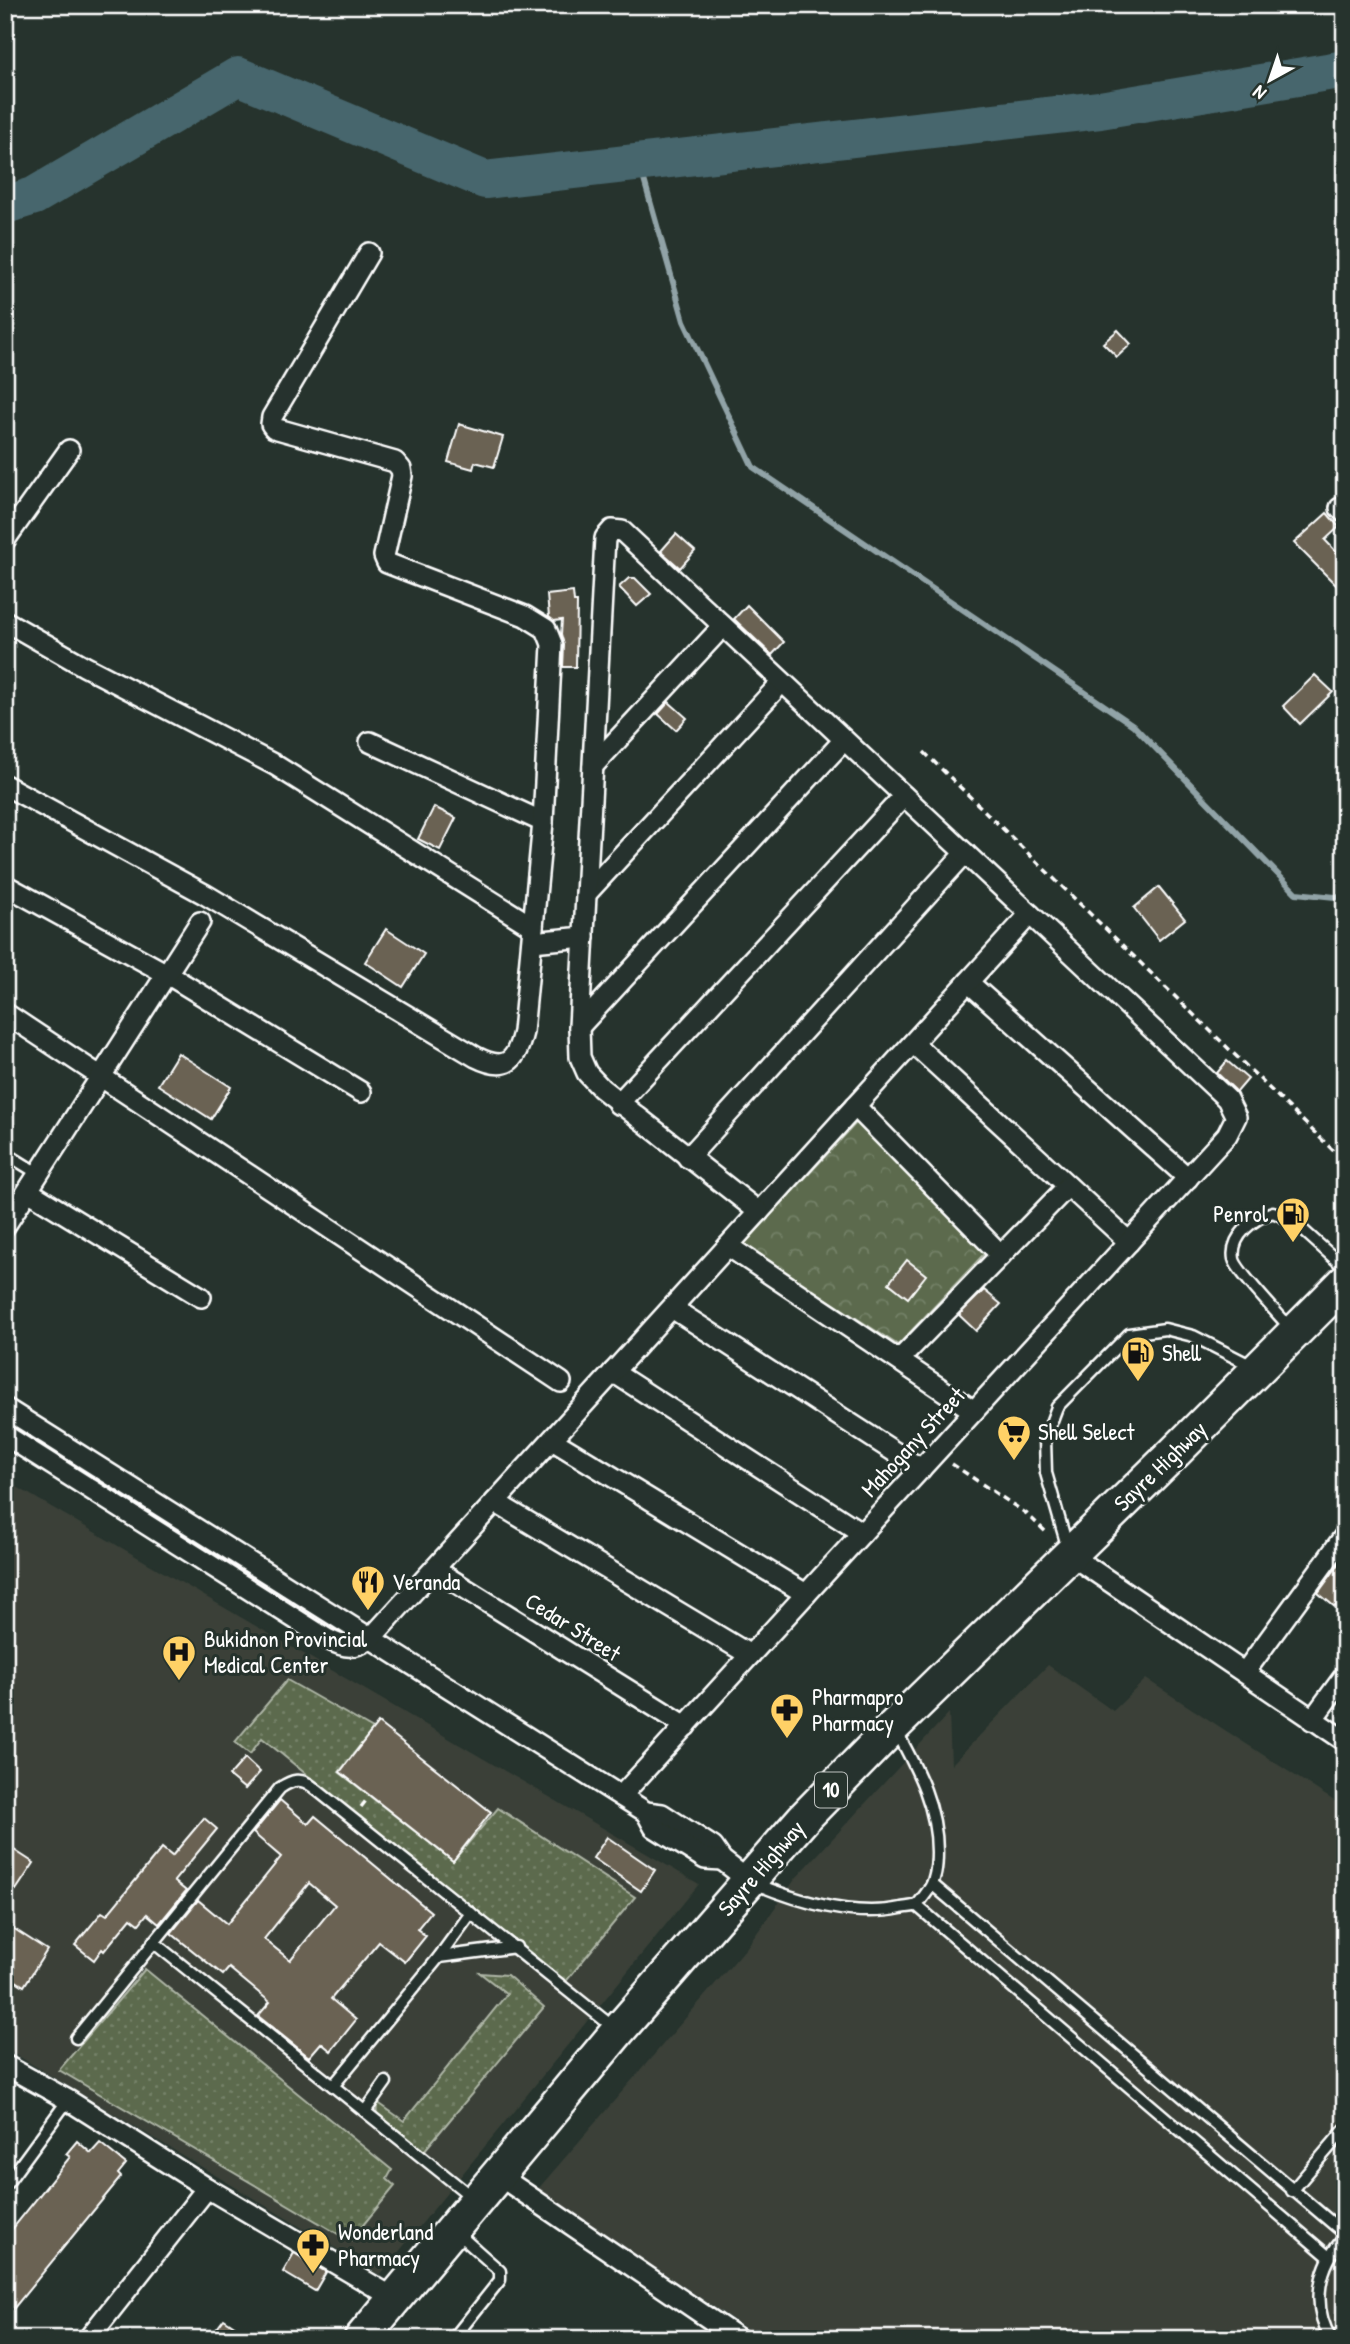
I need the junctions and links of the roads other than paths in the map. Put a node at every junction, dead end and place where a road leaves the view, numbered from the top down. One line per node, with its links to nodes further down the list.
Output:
1 (369, 253): 12 (street)
2 (69, 450): 3 (street)
3 (5, 540)
4 (5, 621): 18 (street)
5 (723, 626): 6 (street); 9 (street); 9 (street)
6 (782, 682): 7 (street); 15 (street)
7 (844, 740): 11 (street); 23 (street)
8 (370, 743): 12 (street)
9 (593, 766): 15 (street)
10 (5, 785): 18 (street)
11 (904, 796): 13 (street); 27 (street)
12 (543, 822): 18 (street)
13 (965, 853): 16 (street); 30 (street)
14 (5, 885): 20 (street)
15 (586, 894): 19 (street)
16 (1030, 914): 21 (street); 32 (street, Mahogany Street)
17 (200, 922): 20 (street)
18 (532, 934): 19 (street)
19 (584, 937): 23 (street)
20 (167, 974): 25 (street); 26 (street)
21 (968, 982): 24 (street); 32 (street)
22 (5, 1013): 25 (street)
23 (579, 1027): 27 (street)
24 (913, 1043): 28 (street); 33 (street)
25 (102, 1076): 31 (street); 48 (street)
26 (361, 1092)
27 (618, 1104): 30 (street)
28 (855, 1106): 35 (street); 39 (street)
29 (5, 1153): 31 (lane)
30 (688, 1157): 35 (street)
31 (39, 1174): 34 (street)
32 (1188, 1178): 37 (street, Mahogany Street)
33 (1068, 1186): 37 (street); 39 (street)
34 (28, 1191): 36 (street); 42 (street)
35 (759, 1212): 38 (street)
36 (5, 1226)
37 (1129, 1242): 50 (street, Mahogany Street)
38 (728, 1246): 43 (street); 45 (street)
39 (1001, 1255): 45 (street)
40 (1345, 1268): 44 (lane)
41 (1345, 1282): 44 (highway, Sayre Highway / 10)
42 (201, 1297)
43 (672, 1308): 47 (street); 53 (street)
44 (1294, 1333): 46 (highway, Sayre Highway / 10)
45 (899, 1360): 50 (street)
46 (1258, 1369): 57 (highway, Sayre Highway / 10); 57 (lane)
47 (613, 1372): 52 (street); 55 (street)
48 (561, 1382)
49 (5, 1408): 60 (street)
50 (974, 1411): 53 (street, Mahogany Street)
51 (5, 1435): 60 (street)
52 (552, 1440): 54 (street); 59 (street)
53 (921, 1469): 55 (street, Mahogany Street)
54 (495, 1502): 58 (street); 61 (street)
55 (862, 1533): 59 (street, Mahogany Street)
56 (1345, 1535): 62 (street)
57 (1069, 1554): 62 (street); 66 (highway, Sayre Highway / 10)
58 (434, 1569): 60 (street); 65 (street, Cedar Street)
59 (806, 1594): 61 (street, Mahogany Street)
60 (372, 1637): 68 (street)
61 (750, 1656): 65 (street, Mahogany Street)
62 (1245, 1671): 64 (street)
63 (1345, 1675): 64 (street)
64 (1312, 1720): 67 (street)
65 (686, 1726): 68 (street, Mahogany Street)
66 (894, 1726): 69 (highway, Sayre Highway / 10); 70 (lane)
67 (1345, 1741)
68 (621, 1796): 69 (street)
69 (749, 1881): 71 (lane); 76 (highway, Sayre Highway / 10)
70 (933, 1885): 71 (lane); 87 (lane)
71 (916, 1905): 91 (lane)
72 (471, 1913): 73 (lane); 74 (lane); 75 (lane)
73 (153, 1942): 77 (lane); 80 (lane)
74 (516, 1947): 75 (lane); 76 (lane)
75 (439, 1957): 80 (lane)
76 (618, 2031): 84 (highway, Sayre Highway / 10)
77 (76, 2038)
78 (5, 2065): 81 (street)
79 (386, 2082): 82 (lane)
80 (333, 2086): 82 (lane)
81 (68, 2100): 85 (lane); 86 (street)
82 (366, 2110): 88 (lane)
83 (1345, 2129): 87 (lane)
84 (498, 2175): 88 (highway, Sayre Highway / 10); 96 (street)
85 (5, 2186)
86 (207, 2188): 92 (street); 93 (street)
87 (1293, 2191): 90 (lane)
88 (476, 2201): 89 (highway, Sayre Highway / 10)
89 (453, 2229): 92 (highway, Sayre Highway / 10); 95 (lane)
90 (1345, 2235): 91 (lane)
91 (1329, 2257): 97 (lane)
92 (394, 2298): 94 (highway, Sayre Highway / 10)
93 (88, 2339)
94 (361, 2339)
95 (453, 2339)
96 (739, 2339)
97 (1331, 2339)

